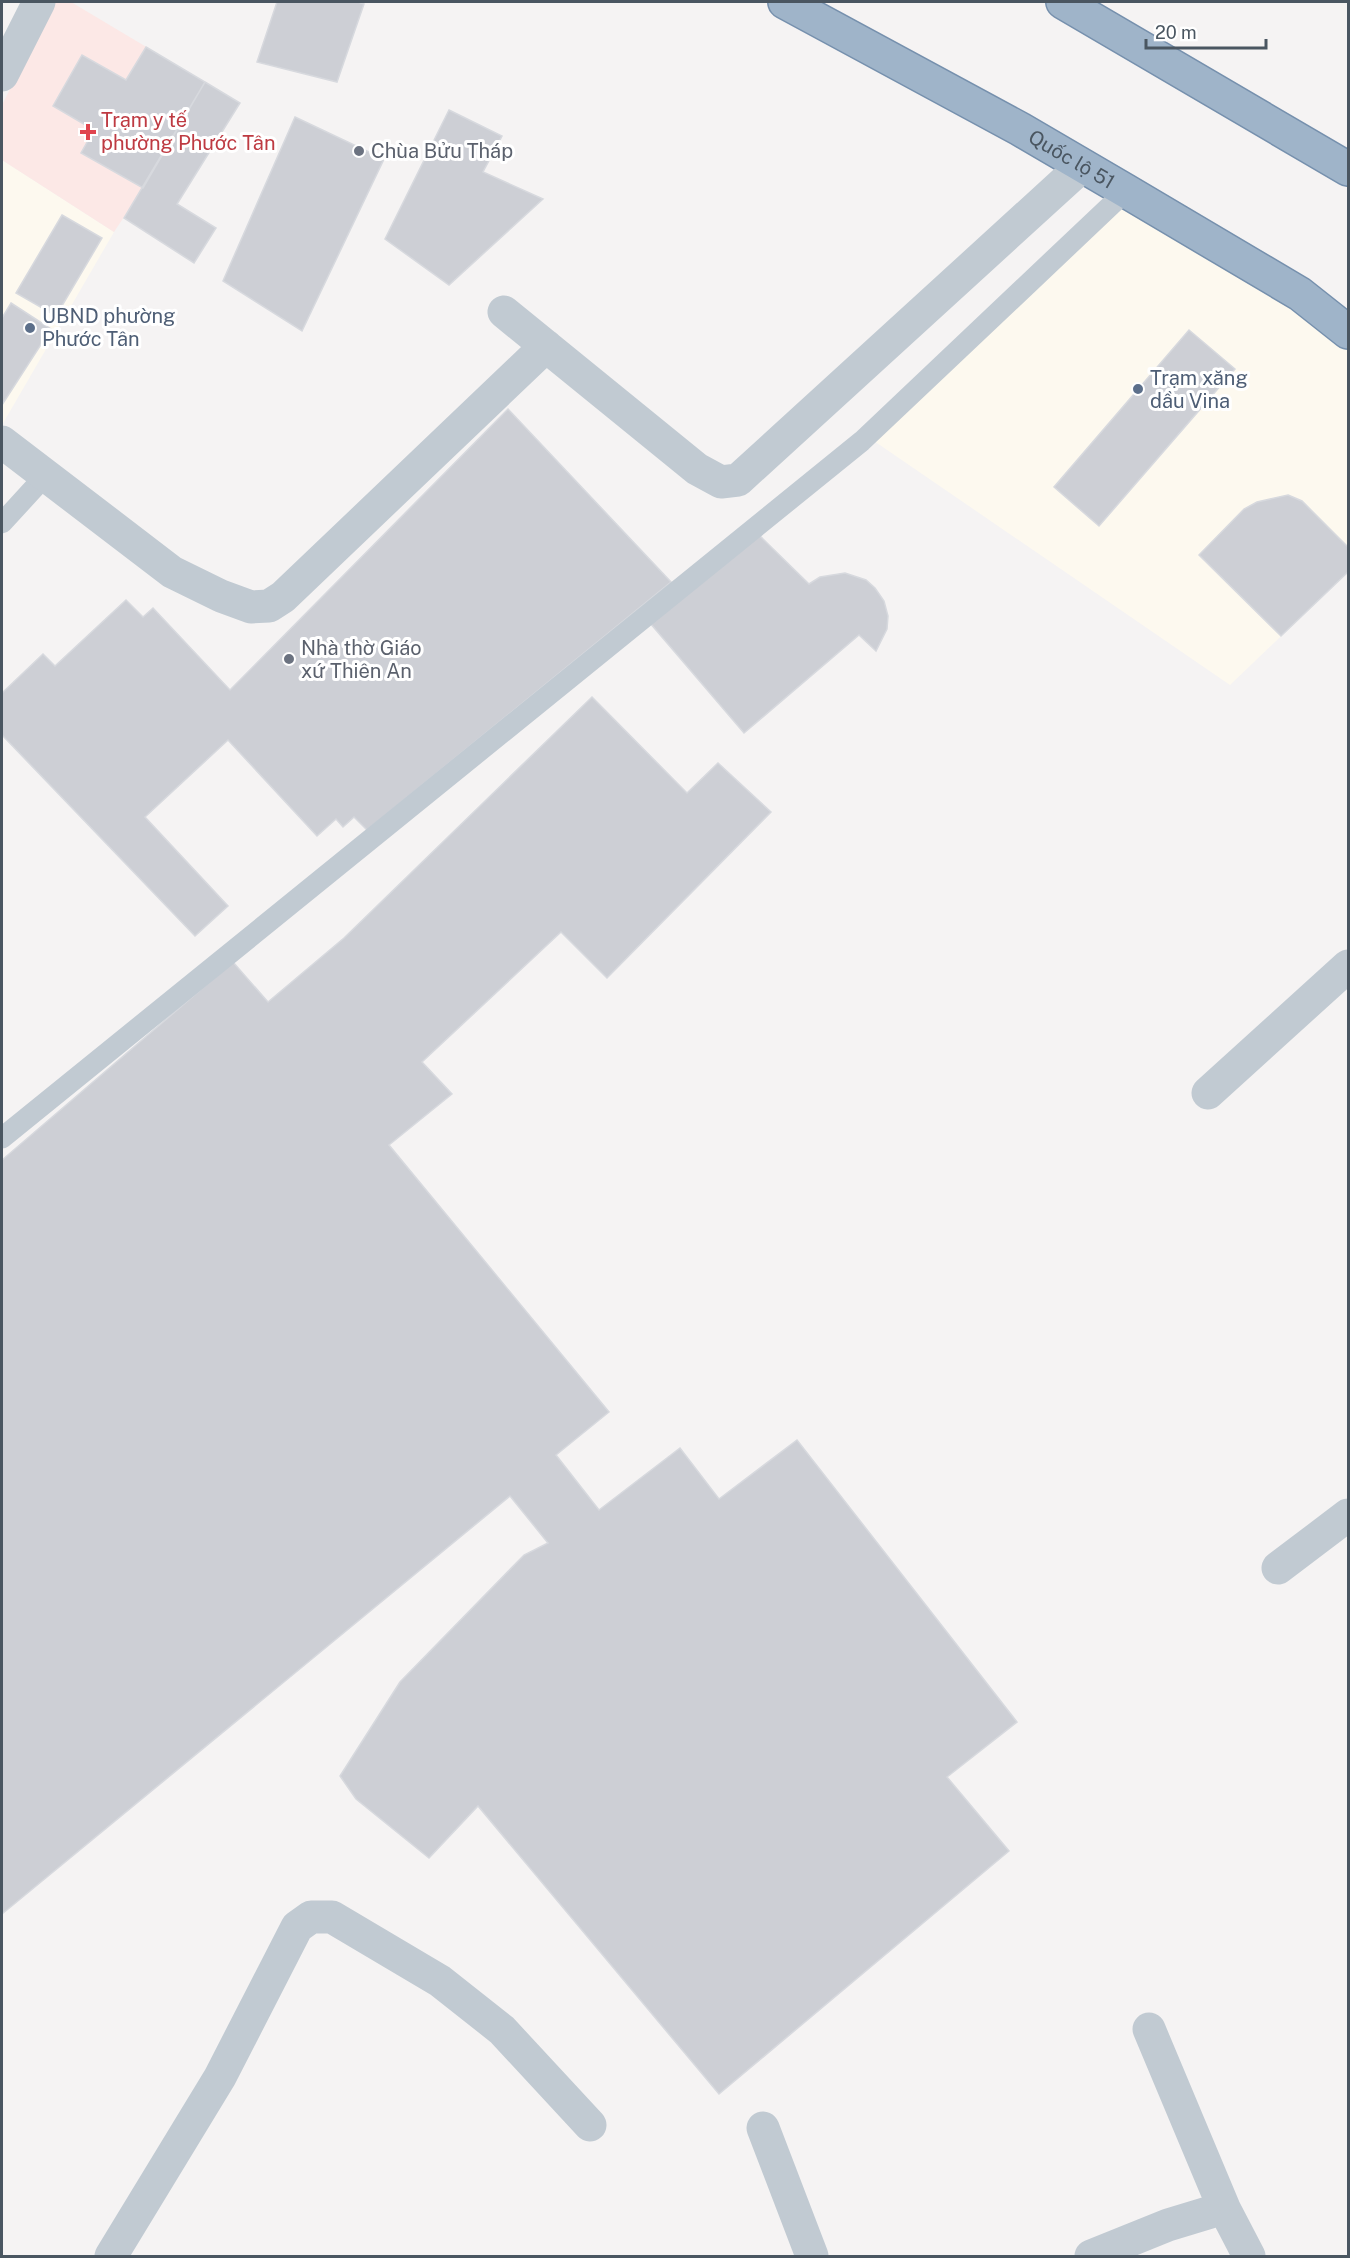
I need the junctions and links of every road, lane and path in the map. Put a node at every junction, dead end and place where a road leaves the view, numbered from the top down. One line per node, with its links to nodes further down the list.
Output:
1 (39, 2): 4 (street)
2 (785, 2): 5 (highway, Quốc lộ 51)
3 (1063, 2): 6 (highway)
4 (2, 75)
5 (1082, 166): 7 (highway, Quốc lộ 51); 10 (street)
6 (1348, 169)
7 (1126, 191): 9 (highway, Quốc lộ 51); 16 (lane)
8 (504, 312): 10 (street)
9 (1348, 332)
10 (546, 346): 12 (street)
11 (2, 442): 12 (street)
12 (45, 476): 13 (lane)
13 (2, 523)
14 (1348, 966): 15 (street)
15 (1208, 1092)
16 (2, 1138)
17 (1348, 1515): 18 (street)
18 (1278, 1568)
19 (1149, 2029): 22 (street)
20 (590, 2125): 23 (street)
21 (763, 2128): 24 (street)
22 (1224, 2208): 25 (street); 26 (street)
23 (111, 2256)
24 (812, 2256)
25 (1091, 2256)
26 (1249, 2256)

